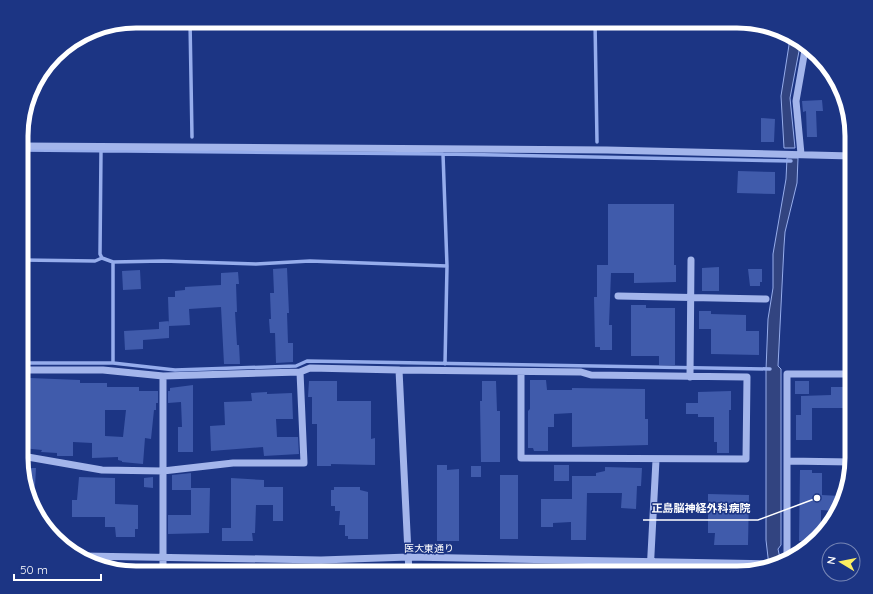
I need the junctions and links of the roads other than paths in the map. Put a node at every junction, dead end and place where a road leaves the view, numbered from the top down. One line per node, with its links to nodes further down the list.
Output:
1 (805, 52): 3 (street)
2 (28, 146): 3 (street)
3 (798, 154): 4 (street)
4 (845, 156)
5 (691, 260): 7 (street)
6 (618, 296): 7 (street)
7 (691, 297): 8 (street); 14 (street)
8 (766, 299)
9 (28, 370): 15 (street)
10 (399, 370): 11 (street); 12 (street); 24 (street)
11 (300, 372): 15 (street); 20 (street)
12 (522, 372): 14 (street); 17 (street)
13 (845, 374): 18 (street)
14 (690, 375): 17 (street)
15 (163, 376): 20 (street)
16 (28, 457): 20 (street)
17 (656, 460): 25 (street)
18 (787, 461): 19 (street); 21 (street)
19 (845, 462)
20 (163, 472): 23 (street)
21 (787, 554)
22 (91, 556): 23 (street, 医大東通り)
23 (164, 556): 24 (street, 医大東通り); 27 (street)
24 (408, 558): 25 (street, 医大東通り); 28 (street)
25 (651, 562): 26 (street, 医大東通り); 29 (street)
26 (756, 564)
27 (163, 566)
28 (409, 566)
29 (651, 566)

